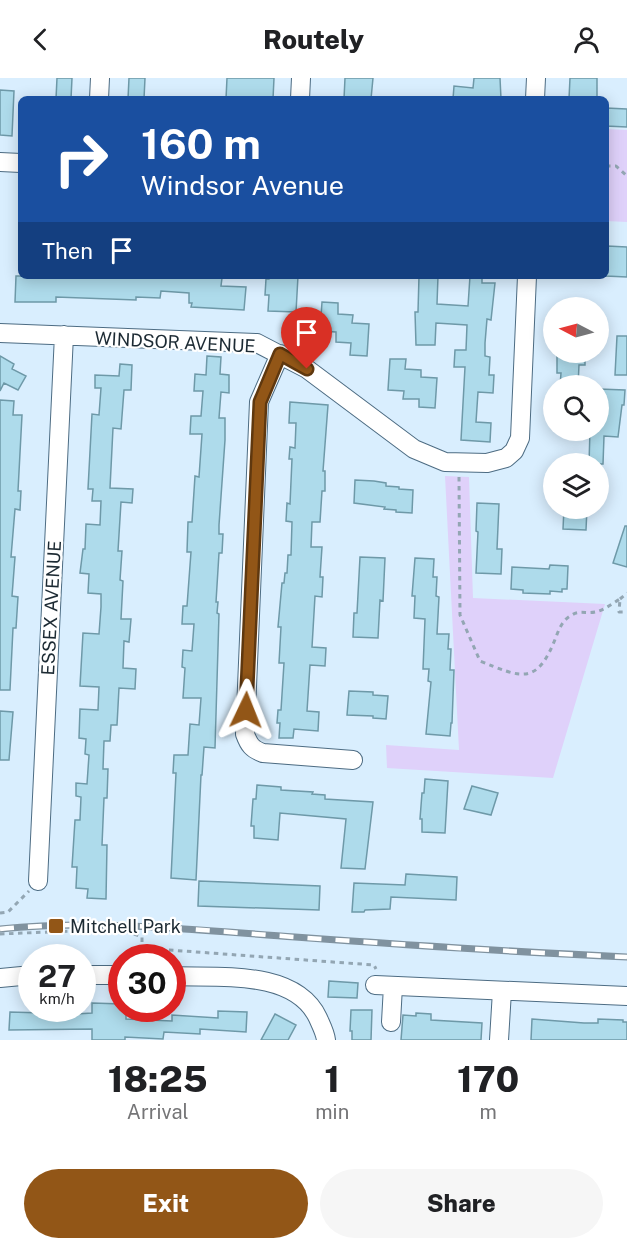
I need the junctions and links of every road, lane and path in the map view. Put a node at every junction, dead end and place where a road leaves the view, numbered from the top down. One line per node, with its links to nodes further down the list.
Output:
1 (100, 78): 4 (street)
2 (301, 78): 5 (street)
3 (536, 78): 6 (street)
4 (99, 96)
5 (300, 96)
6 (535, 96)
7 (0, 162): 8 (street)
8 (18, 163)
9 (609, 166): 10 (path)
10 (627, 176)
11 (527, 279): 14 (street, WINDSOR AVENUE)
12 (0, 333): 13 (street, WINDSOR AVENUE)
13 (64, 336): 14 (street, WINDSOR AVENUE); 20 (street, ESSEX AVENUE)
14 (280, 354): 19 (street)
15 (459, 475): 17 (path)
16 (627, 593): 17 (path)
17 (620, 599): 18 (path)
18 (627, 612)
19 (353, 760)
20 (38, 881): 21 (path)
21 (0, 913)
22 (0, 934): 23 (path)
23 (142, 944)
24 (186, 951): 28 (path)
25 (18, 976): 27 (street)
26 (186, 977): 32 (street)
27 (0, 978)
28 (385, 986): 29 (street); 31 (street)
29 (502, 991): 30 (street); 33 (street)
30 (627, 996)
31 (391, 1022)
32 (326, 1040)
33 (499, 1040)

